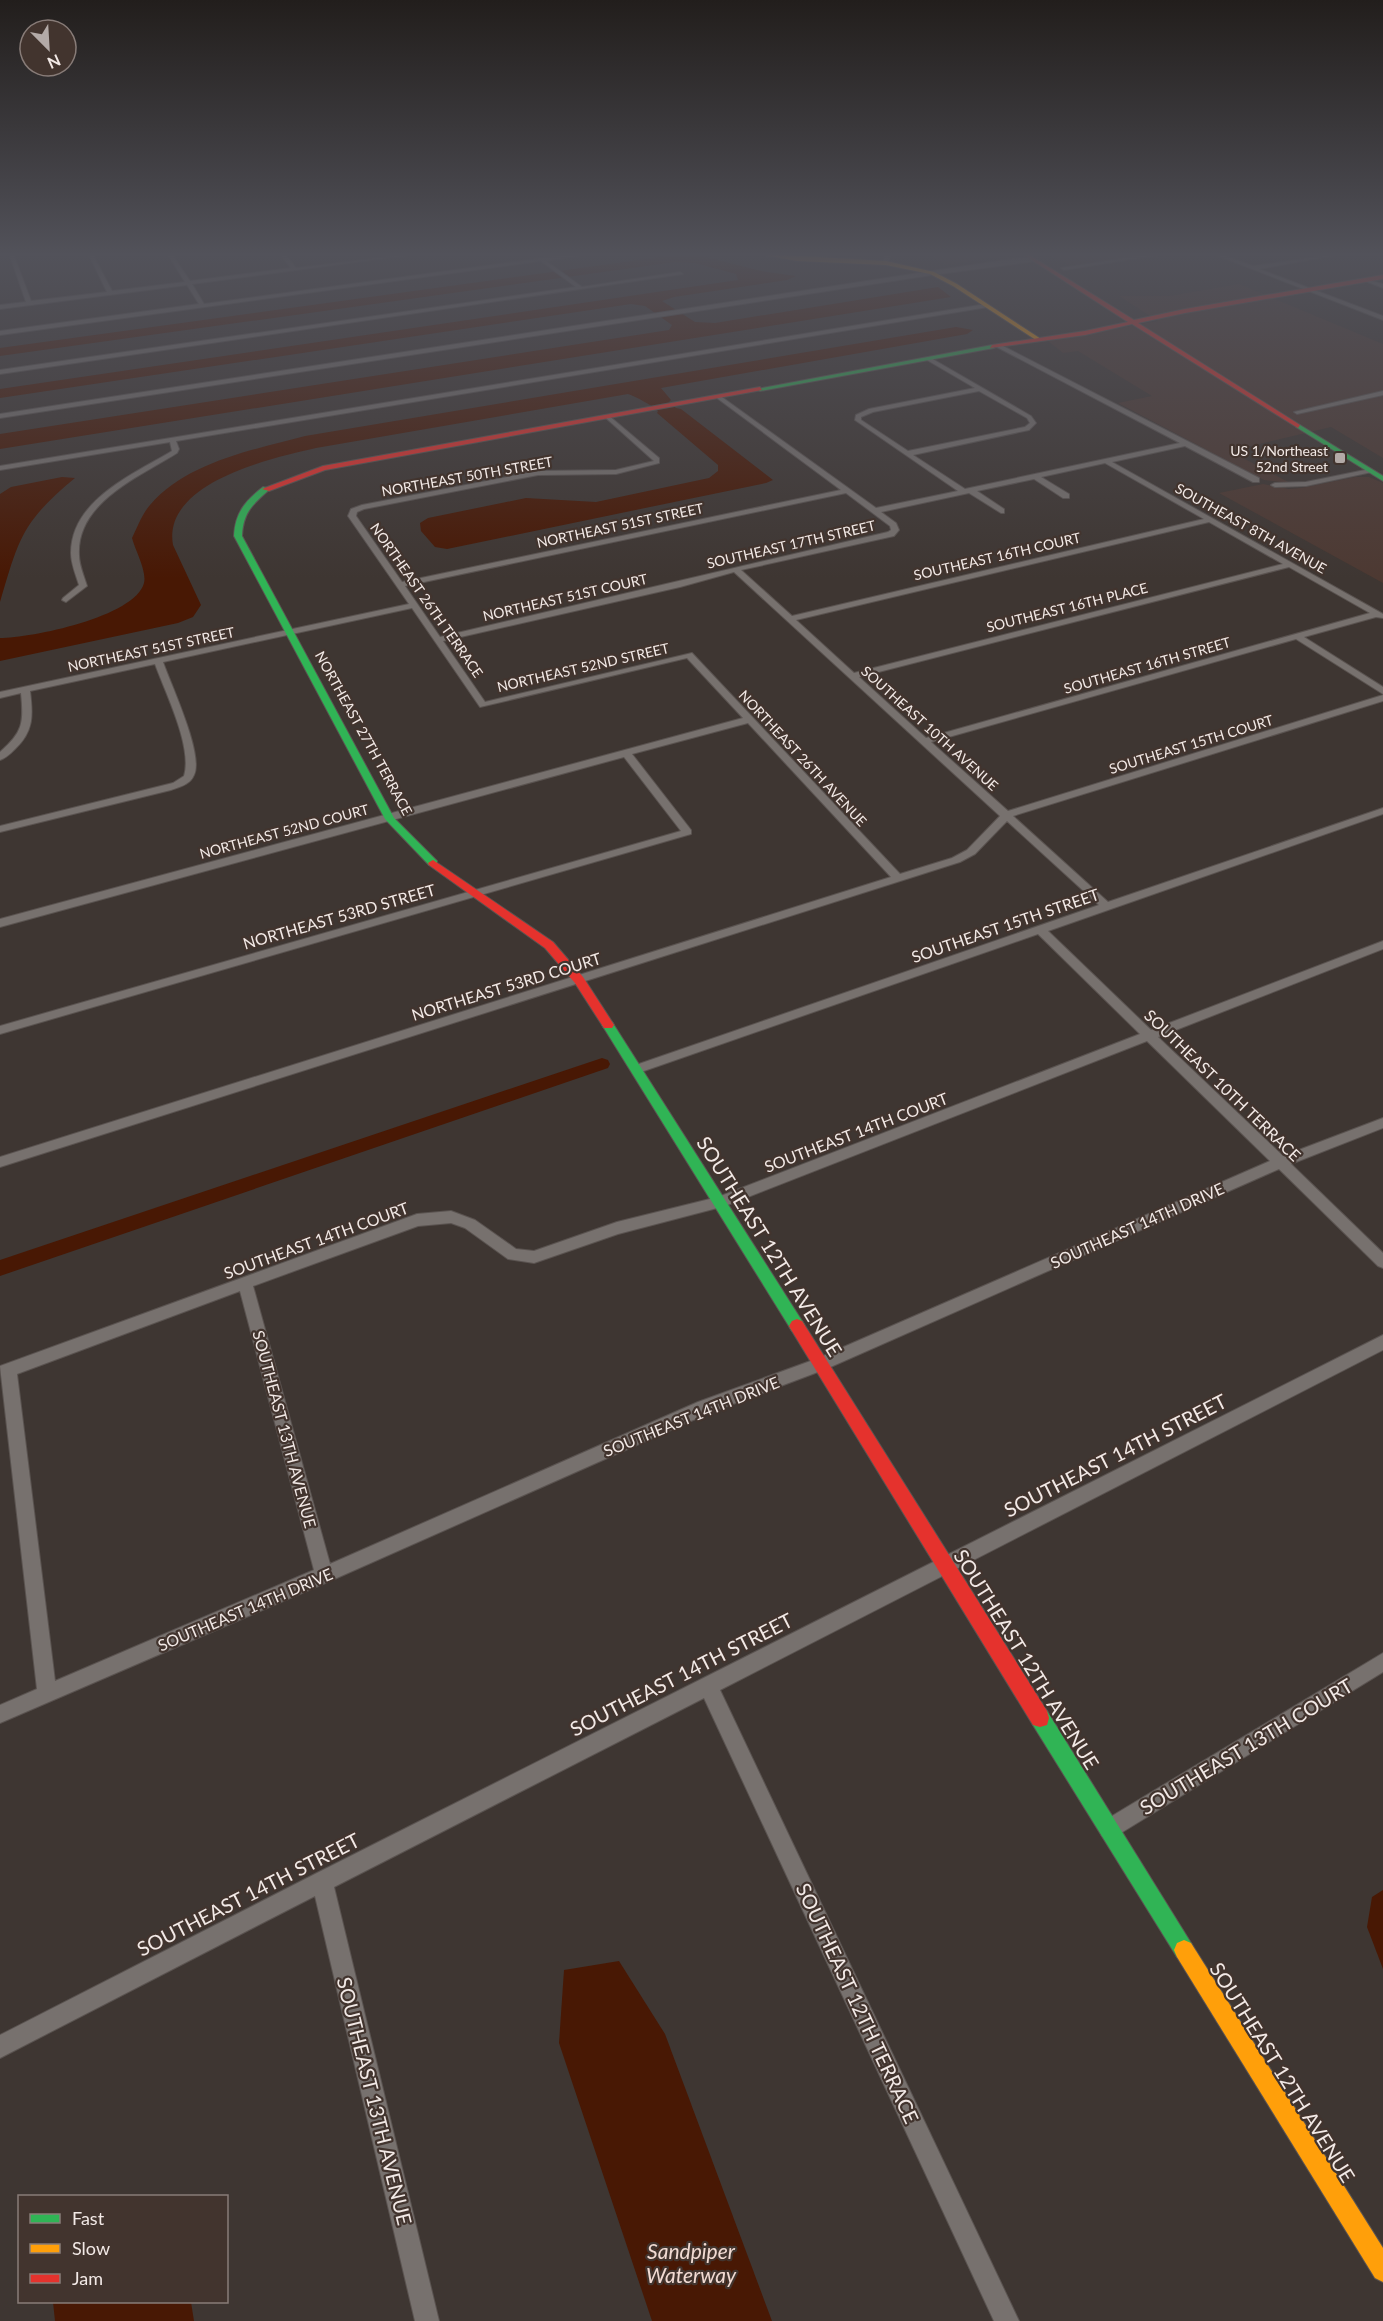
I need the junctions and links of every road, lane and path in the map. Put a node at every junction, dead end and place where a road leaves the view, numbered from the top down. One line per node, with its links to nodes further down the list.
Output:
1 (74, 361): 9 (street)
2 (354, 361): 15 (street)
3 (647, 361): 19 (street)
4 (916, 361): 12 (street)
5 (933, 361): 10 (street)
6 (1028, 361): 20 (street)
7 (1200, 361): 13 (street)
8 (1210, 361): 14 (street)
9 (0, 372)
10 (980, 389): 21 (street); 21 (street)
11 (1383, 393): 14 (street)
12 (719, 397): 16 (street); 29 (street)
13 (1257, 400): 14 (street); 17 (street)
14 (1297, 412): 18 (street)
15 (0, 416)
16 (608, 417): 32 (street, NORTHEAST 50TH STREET); 44 (street, NORTHEAST 27TH TERRACE)
17 (1304, 429): 18 (street); 24 (street)
18 (1337, 436): 24 (street)
19 (172, 439): 23 (street); 40 (street)
20 (1184, 444): 22 (street); 27 (street)
21 (906, 454): 30 (street)
22 (1106, 461): 25 (street); 35 (street, SOUTHEAST 8TH AVENUE)
23 (0, 468)
24 (1379, 470): 26 (street); 28 (street)
25 (1034, 476): 30 (street); 31 (street)
26 (1383, 479)
27 (1256, 480)
28 (1275, 485)
29 (846, 490): 33 (street); 39 (street, NORTHEAST 51ST STREET)
30 (967, 491): 33 (street); 34 (street)
31 (1066, 496)
32 (354, 511): 39 (street, NORTHEAST 26TH TERRACE)
33 (875, 511): 37 (street, SOUTHEAST 17TH STREET)
34 (1001, 511)
35 (1209, 520): 36 (street, SOUTHEAST 8TH AVENUE); 43 (street, SOUTHEAST 16TH COURT)
36 (1289, 565): 42 (street, SOUTHEAST 8TH AVENUE); 49 (street, SOUTHEAST 16TH PLACE)
37 (735, 568): 38 (street, SOUTHEAST 17TH STREET); 43 (street, SOUTHEAST 10TH AVENUE)
38 (699, 580): 46 (street, NORTHEAST 51ST COURT)
39 (400, 585): 41 (street, NORTHEAST 26TH TERRACE)
40 (66, 600)
41 (414, 605): 44 (street, NORTHEAST 51ST STREET); 46 (street, NORTHEAST 26TH TERRACE)
42 (1380, 616): 45 (street, SOUTHEAST 16TH STREET)
43 (790, 619): 49 (street, SOUTHEAST 10TH AVENUE)
44 (290, 632): 48 (street, NORTHEAST 51ST STREET); 61 (street, NORTHEAST 27TH TERRACE)
45 (1298, 637): 51 (street); 56 (street, SOUTHEAST 16TH STREET)
46 (437, 640): 54 (street, NORTHEAST 26TH TERRACE)
47 (689, 655): 54 (street, NORTHEAST 52ND STREET); 55 (street, NORTHEAST 26TH AVENUE)
48 (158, 661): 50 (street, NORTHEAST 51ST STREET); 62 (street)
49 (852, 676): 56 (street, SOUTHEAST 10TH AVENUE)
50 (25, 690): 52 (street, NORTHEAST 51ST STREET); 58 (street)
51 (1383, 691)
52 (0, 695)
53 (1383, 698): 60 (street, SOUTHEAST 15TH COURT)
54 (483, 705)
55 (748, 720): 57 (street, NORTHEAST 52ND COURT); 63 (street, NORTHEAST 26TH AVENUE)
56 (924, 741): 60 (street, SOUTHEAST 10TH AVENUE)
57 (626, 753): 61 (street, NORTHEAST 52ND COURT); 64 (street, NORTHEAST 53RD STREET)
58 (0, 757)
59 (1383, 811): 65 (street, SOUTHEAST 15TH STREET)
60 (1007, 816): 63 (street, NORTHEAST 53RD COURT); 65 (street, SOUTHEAST 10TH AVENUE)
61 (390, 819): 64 (street, NORTHEAST 27TH TERRACE); 66 (street, NORTHEAST 52ND COURT)
62 (0, 829)
63 (897, 878): 69 (street, NORTHEAST 53RD COURT)
64 (478, 893): 69 (street, NORTHEAST 27TH TERRACE); 70 (street, NORTHEAST 53RD STREET)
65 (1107, 908): 67 (street, SOUTHEAST 15TH STREET)
66 (0, 923)
67 (1041, 931): 71 (street, SOUTHEAST 10TH TERRACE); 72 (street, SOUTHEAST 15TH STREET)
68 (1383, 945): 71 (street, SOUTHEAST 14TH COURT)
69 (579, 980): 72 (street, NORTHEAST 27TH TERRACE); 74 (street, NORTHEAST 53RD COURT)
70 (0, 1030)
71 (1149, 1036): 75 (street, SOUTHEAST 10TH TERRACE); 76 (street, SOUTHEAST 14TH COURT)
72 (637, 1069): 76 (street, SOUTHEAST 12TH AVENUE)
73 (1383, 1123): 75 (street, SOUTHEAST 14TH DRIVE)
74 (0, 1162)
75 (1280, 1162): 77 (street, SOUTHEAST 10TH TERRACE); 80 (street, SOUTHEAST 14TH DRIVE)
76 (720, 1202): 78 (street, SOUTHEAST 14TH COURT); 80 (street, SOUTHEAST 12TH AVENUE)
77 (1383, 1262)
78 (245, 1283): 81 (street, SOUTHEAST 14TH COURT); 83 (street, SOUTHEAST 13TH AVENUE)
79 (1383, 1342): 82 (street, SOUTHEAST 14TH STREET)
80 (821, 1364): 82 (street, SOUTHEAST 12TH AVENUE); 83 (street, SOUTHEAST 14TH DRIVE)
81 (4, 1371): 86 (street)
82 (947, 1566): 85 (street, SOUTHEAST 14TH STREET); 88 (street, SOUTHEAST 12TH AVENUE)
83 (324, 1575): 86 (street, SOUTHEAST 14TH DRIVE)
84 (1383, 1662): 88 (street, SOUTHEAST 13TH COURT)
85 (708, 1685): 89 (street, SOUTHEAST 14TH STREET); 93 (street, SOUTHEAST 12TH TERRACE)
86 (47, 1695): 87 (street, SOUTHEAST 14TH DRIVE)
87 (0, 1714)
88 (1109, 1829): 91 (street, SOUTHEAST 12TH AVENUE)
89 (322, 1881): 90 (street, SOUTHEAST 14TH STREET); 92 (street, SOUTHEAST 13TH AVENUE)
90 (0, 2047)
91 (1383, 2270)
92 (428, 2321)
93 (1007, 2321)

